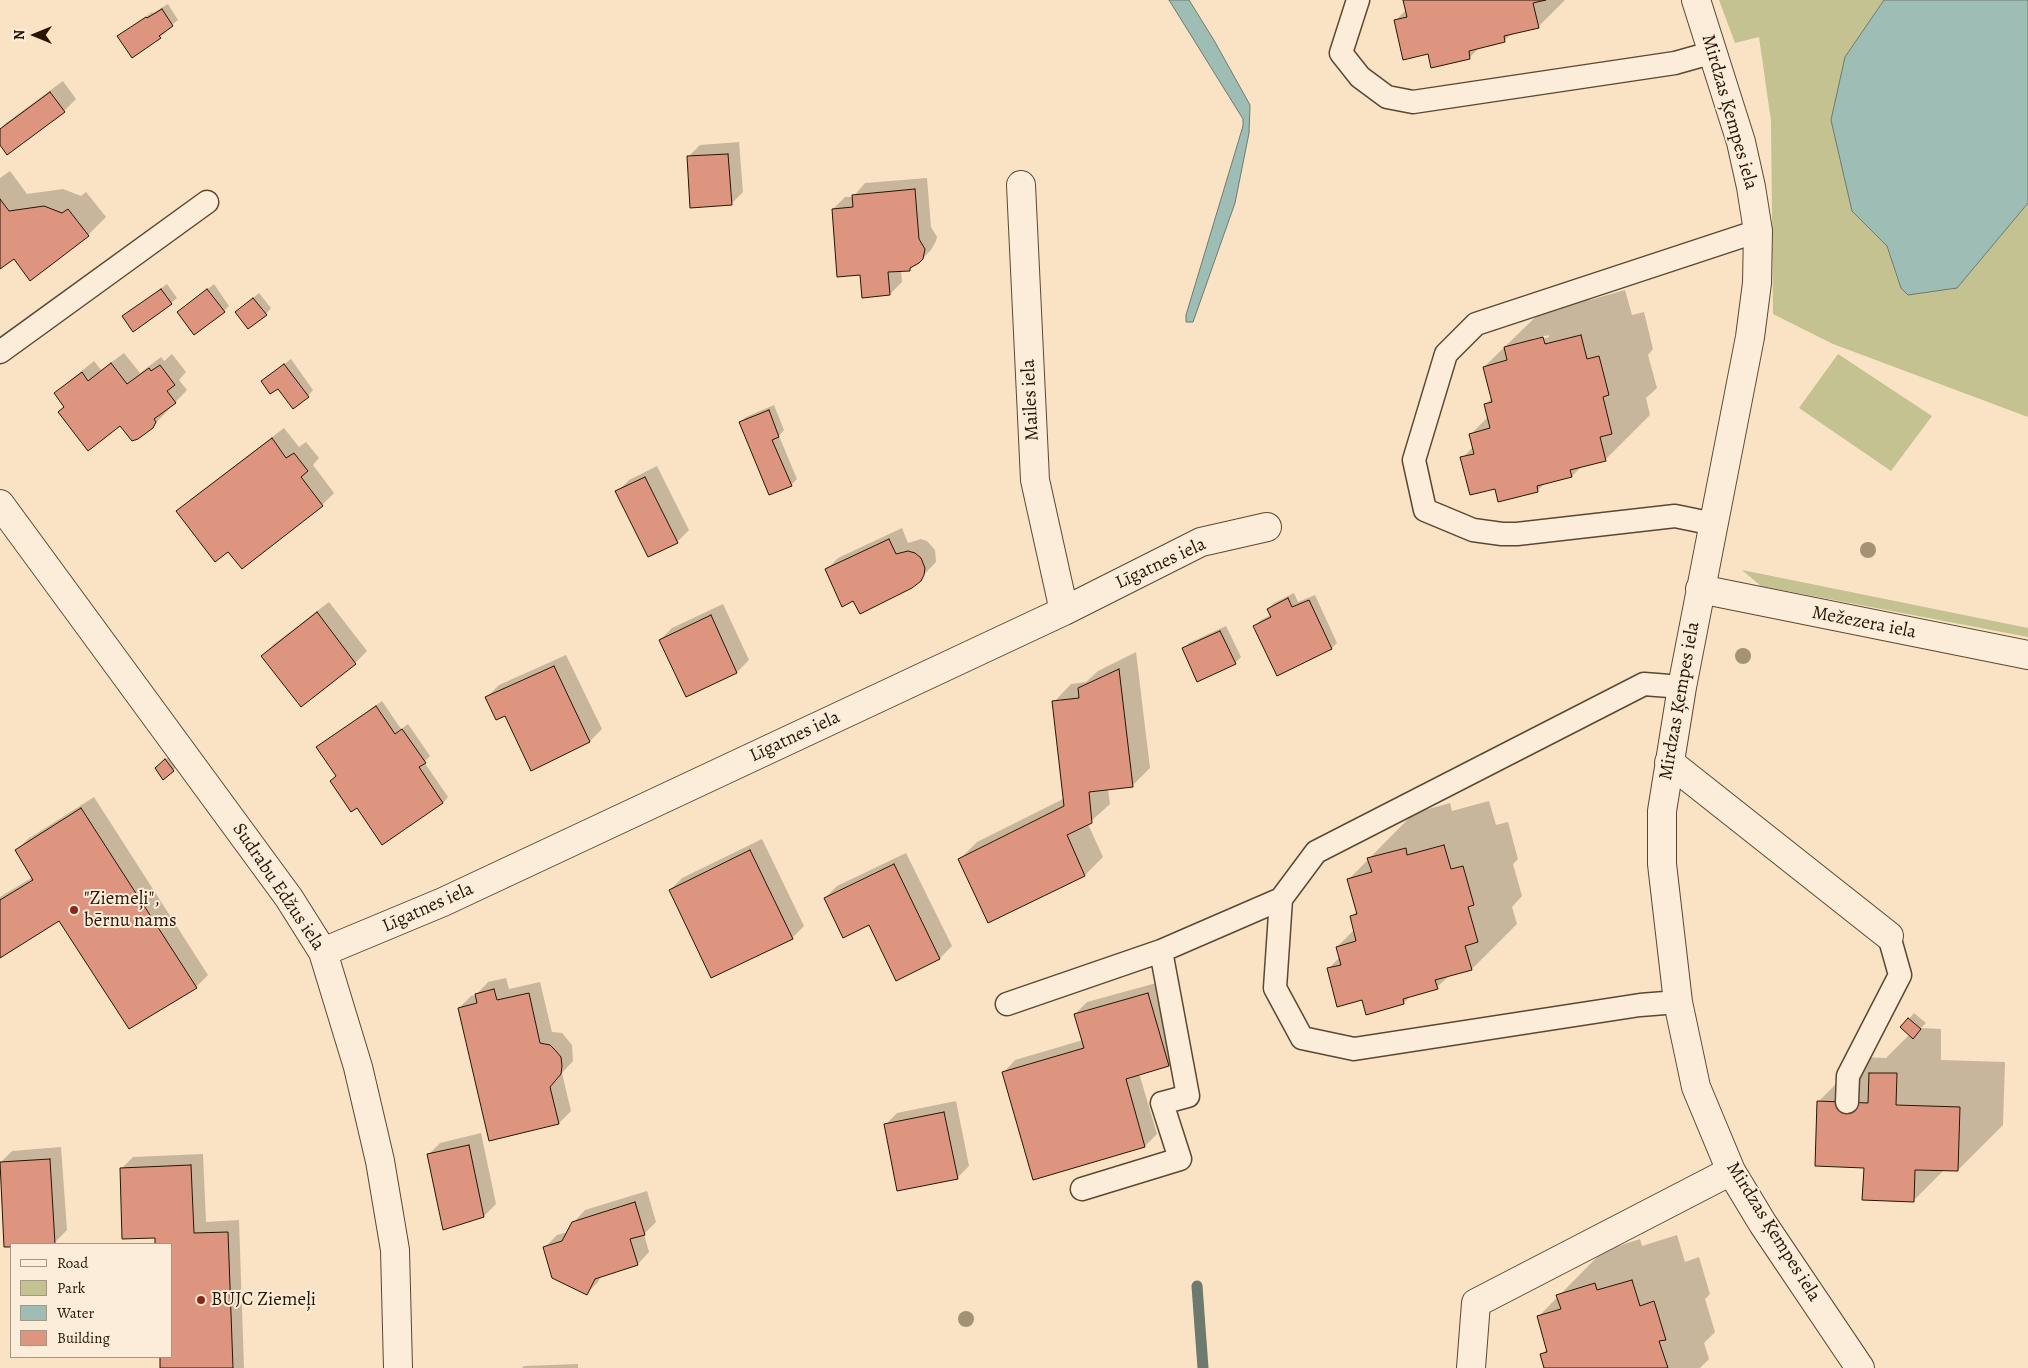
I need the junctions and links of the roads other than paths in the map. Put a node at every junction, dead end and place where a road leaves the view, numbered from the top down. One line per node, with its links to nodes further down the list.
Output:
1 (1358, 0): 3 (lane)
2 (1696, 0): 3 (street, Mirdzas Ķempes iela)
3 (1714, 52): 6 (street, Mirdzas Ķempes iela)
4 (1021, 185): 12 (street, Mailes iela)
5 (207, 202): 7 (lane)
6 (1758, 232): 9 (street, Mirdzas Ķempes iela); 9 (lane)
7 (0, 352)
8 (0, 504): 19 (street, Sudrabu Edžus iela)
9 (1714, 524): 11 (street, Mirdzas Ķempes iela)
10 (1267, 527): 12 (street, Līgatnes iela)
11 (1700, 589): 13 (street, Mežezera iela); 14 (street, Mirdzas Ķempes iela)
12 (1064, 611): 19 (street, Līgatnes iela)
13 (2028, 655)
14 (1682, 687): 15 (street, Mirdzas Ķempes iela); 16 (lane)
15 (1669, 762): 17 (street); 20 (street, Mirdzas Ķempes iela)
16 (1282, 899): 18 (lane); 20 (lane)
17 (1888, 936): 22 (lane)
18 (1161, 951): 21 (lane); 24 (lane)
19 (323, 952): 25 (street, Sudrabu Edžus iela)
20 (1678, 1002): 23 (street, Mirdzas Ķempes iela)
21 (1007, 1004)
22 (1847, 1102)
23 (1731, 1171): 26 (street); 27 (street, Mirdzas Ķempes iela)
24 (1082, 1189)
25 (398, 1368)
26 (1471, 1368)
27 (1860, 1368)

